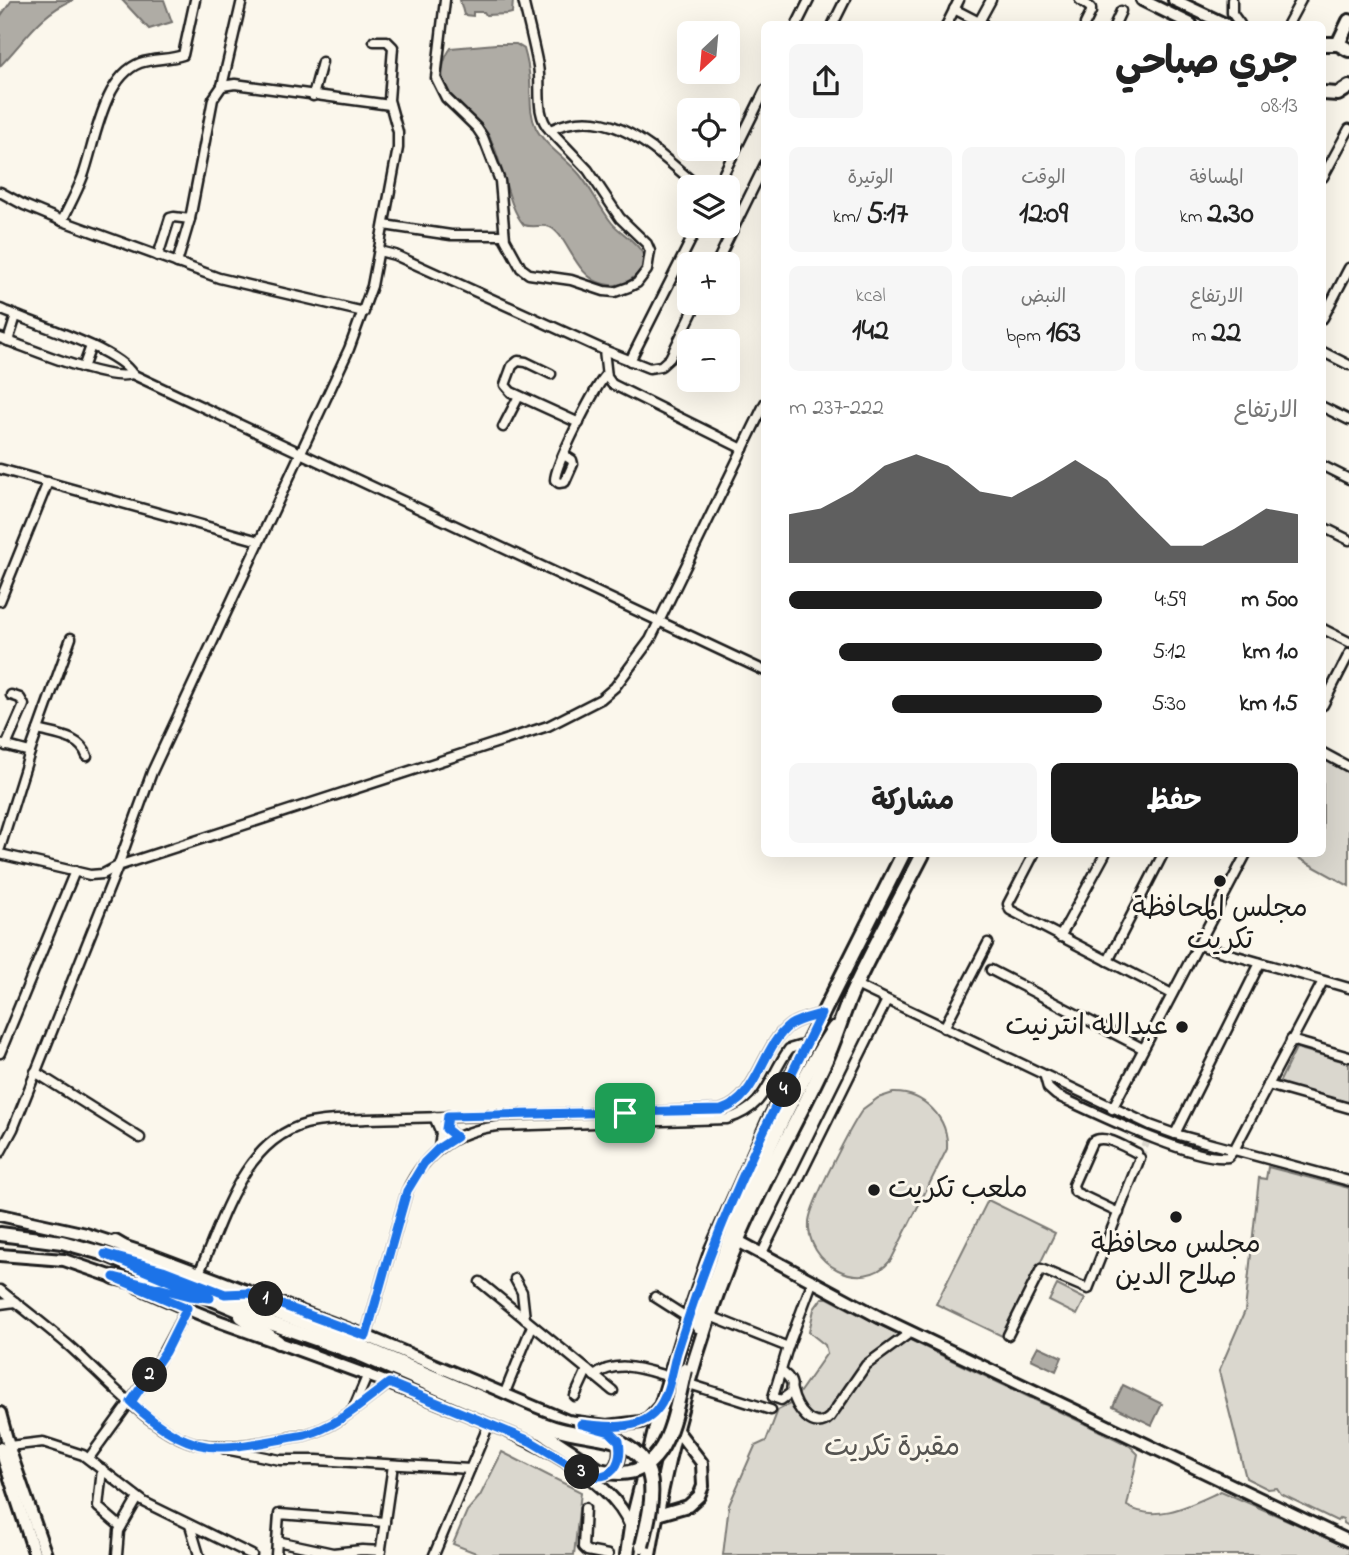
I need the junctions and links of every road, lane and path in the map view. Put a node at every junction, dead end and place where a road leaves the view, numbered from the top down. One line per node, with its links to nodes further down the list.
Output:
1 (195, 0): 47 (street)
2 (242, 0): 33 (street)
3 (445, 0): 49 (street)
4 (523, 0): 40 (street)
5 (809, 0): 17 (street)
6 (845, 0): 18 (street)
7 (959, 0): 15 (street)
8 (990, 0): 21 (street)
9 (1080, 0): 22 (street)
10 (1142, 0): 14 (street)
11 (1174, 0): 25 (street)
12 (1232, 0): 26 (street)
13 (1301, 0): 27 (street)
14 (1159, 4): 24 (street)
15 (954, 9): 19 (street); 20 (street)
16 (1121, 11): 23 (street)
17 (798, 21)
18 (834, 21)
19 (948, 21)
20 (977, 21)
21 (982, 21)
22 (1086, 21)
23 (1116, 21)
24 (1186, 21)
25 (1219, 21)
26 (1238, 21)
27 (1290, 21)
28 (1349, 21): 31 (main road)
29 (374, 41): 38 (street)
30 (1326, 45): 31 (main road)
31 (1346, 48)
32 (322, 62): 36 (street)
33 (222, 86): 36 (street); 46 (street)
34 (1349, 87): 35 (main road)
35 (1326, 94)
36 (313, 96): 38 (street)
37 (761, 98): 44 (street)
38 (390, 105): 48 (street)
39 (1349, 129): 41 (street)
40 (550, 130): 43 (street); 49 (street)
41 (1326, 171)
42 (761, 172): 52 (street)
43 (685, 175)
44 (723, 175)
45 (0, 191): 47 (street)
46 (190, 219): 53 (street); 54 (street)
47 (62, 221): 53 (street)
48 (384, 225): 49 (street); 51 (street)
49 (503, 235)
50 (692, 238): 65 (street)
51 (379, 251): 57 (street); 63 (street)
52 (722, 252)
53 (158, 256): 54 (street)
54 (177, 262): 57 (street)
55 (1349, 268): 58 (street)
56 (0, 309): 60 (street)
57 (365, 312): 78 (street)
58 (1326, 312)
59 (691, 315): 65 (street)
60 (16, 316): 61 (street); 62 (street)
61 (4, 340): 67 (street)
62 (92, 346): 67 (street); 69 (street)
63 (604, 350): 65 (street); 68 (street)
64 (1326, 354): 66 (street)
65 (626, 359): 68 (street)
66 (1349, 365)
67 (83, 368): 69 (street)
68 (607, 372): 75 (street); 77 (street)
69 (132, 374): 78 (street)
70 (551, 374): 71 (street)
71 (519, 396): 75 (street); 76 (street)
72 (1326, 408): 74 (street)
73 (761, 411): 77 (street)
74 (1349, 420)
75 (579, 423): 79 (street)
76 (503, 427)
77 (743, 449): 88 (street)
78 (301, 452): 86 (street); 88 (street)
79 (564, 455)
80 (1326, 468): 82 (street)
81 (0, 469): 83 (street)
82 (1349, 479)
83 (48, 482): 86 (street); 87 (street)
84 (1326, 528): 85 (street)
85 (1349, 540)
86 (260, 541): 110 (street)
87 (0, 601)
88 (660, 622): 93 (street); 110 (street)
89 (1326, 630): 91 (street)
90 (71, 638): 96 (street)
91 (1349, 642)
92 (1349, 654): 95 (street)
93 (761, 669)
94 (11, 695): 97 (street)
95 (1326, 697)
96 (38, 730): 98 (street); 100 (street)
97 (3, 745): 98 (street)
98 (30, 752): 102 (street)
99 (1326, 755): 101 (street)
100 (87, 757)
101 (1349, 767)
102 (0, 848)
103 (0, 854): 111 (street)
104 (901, 857): 123 (main road)
105 (921, 857): 119 (main road)
106 (1033, 857): 112 (street)
107 (1103, 857): 112 (street)
108 (1161, 857): 115 (street)
109 (1244, 857): 114 (street)
110 (118, 866): 111 (street); 131 (street)
111 (75, 871): 129 (street)
112 (1060, 937): 115 (street)
113 (988, 943): 125 (street)
114 (1198, 945): 116 (street); 121 (street)
115 (1108, 961): 121 (street)
116 (1260, 963): 118 (street); 138 (street)
117 (992, 970): 128 (street)
118 (1323, 981): 120 (street); 126 (street)
119 (856, 985): 122 (street); 124 (main road)
120 (1349, 988)
121 (1172, 994): 128 (street)
122 (887, 1000): 125 (street); 150 (street)
123 (821, 1014): 127 (main road); 136 (street)
124 (844, 1015): 148 (main road); 187 (main road, bridge)
125 (944, 1028): 132 (street)
126 (1291, 1040): 130 (street); 133 (street)
127 (805, 1047): 139 (street); 167 (main road)
128 (1142, 1048): 135 (street)
129 (0, 1053)
130 (1349, 1057)
131 (35, 1072): 140 (street); 143 (street)
132 (1045, 1077): 135 (street); 142 (street)
133 (1268, 1085): 134 (street); 142 (street)
134 (1349, 1108)
135 (1112, 1109): 138 (street)
136 (448, 1116): 137 (street); 139 (street)
137 (434, 1117): 141 (street); 154 (street)
138 (1175, 1134): 142 (street)
139 (456, 1137): 141 (street)
140 (140, 1138)
141 (439, 1148): 172 (street)
142 (1234, 1150): 144 (street)
143 (0, 1153)
144 (1349, 1181)
145 (1119, 1213): 145 (street); 171 (street)
146 (0, 1215): 149 (street)
147 (0, 1234): 151 (main road)
148 (738, 1241): 150 (street); 166 (main road)
149 (115, 1242): 153 (main road); 154 (street)
150 (762, 1253): 157 (street)
151 (105, 1254): 153 (main road); 162 (main road)
152 (0, 1255): 155 (street)
153 (163, 1270): 162 (main road)
154 (199, 1273): 160 (street)
155 (114, 1277): 162 (main road); 165 (street)
156 (515, 1279): 168 (street)
157 (813, 1280): 170 (street); 175 (street)
158 (480, 1282): 168 (street)
159 (0, 1290): 163 (street)
160 (249, 1293): 162 (main road); 169 (street)
161 (654, 1297): 167 (street)
162 (219, 1298): 173 (main road); 174 (main road); 187 (main road)
163 (15, 1302): 164 (street); 186 (street)
164 (0, 1304)
165 (187, 1308): 174 (street); 186 (street)
166 (710, 1317): 175 (street); 181 (main road)
167 (688, 1318): 179 (main road)
168 (529, 1324): 177 (street); 184 (street)
169 (337, 1325): 172 (street); 173 (main road)
170 (911, 1332): 183 (street); 210 (street)
171 (1008, 1335)
172 (366, 1336): 184 (street)
173 (344, 1339): 187 (main road)
174 (278, 1342): 178 (street)
175 (788, 1347): 176 (street)
176 (782, 1372): 183 (street); 183 (street)
177 (591, 1373): 179 (street); 182 (street); 185 (street)
178 (368, 1374): 180 (street); 189 (street)
179 (670, 1377): 188 (main road)
180 (389, 1383): 189 (street); 192 (street)
181 (689, 1384): 190 (street); 194 (main road)
182 (612, 1391)
183 (792, 1392)
184 (504, 1395): 193 (street)
185 (575, 1396)
186 (131, 1402): 195 (street); 197 (street)
187 (481, 1402): 211 (main road, bridge)
188 (662, 1404): 193 (street); 208 (main road)
189 (353, 1410): 195 (street)
190 (771, 1410)
191 (0, 1413): 196 (street)
192 (489, 1424): 199 (street); 201 (street)
193 (581, 1424): 199 (street)
194 (676, 1429): 204 (main road); 204 (street)
195 (218, 1447): 198 (street)
196 (6, 1451): 197 (street); 214 (street); 215 (street)
197 (89, 1458): 200 (street)
198 (393, 1465): 201 (street); 205 (street)
199 (575, 1468): 208 (street)
200 (102, 1469): 202 (street); 207 (street)
201 (470, 1469): 220 (street)
202 (138, 1498): 206 (street); 207 (street)
203 (585, 1508): 221 (street)
204 (657, 1515): 211 (main road)
205 (385, 1522): 209 (street); 212 (street)
206 (190, 1525): 217 (street); 218 (street)
207 (121, 1527): 216 (street)
208 (631, 1527): 222 (main road)
209 (277, 1541): 213 (street); 219 (street)
210 (1349, 1541)
211 (644, 1552)
212 (380, 1553): 213 (street)
213 (333, 1554)
214 (34, 1555)
215 (46, 1555)
216 (117, 1555)
217 (199, 1555)
218 (252, 1555)
219 (276, 1555)
220 (434, 1555)
221 (608, 1555)
222 (627, 1555)

